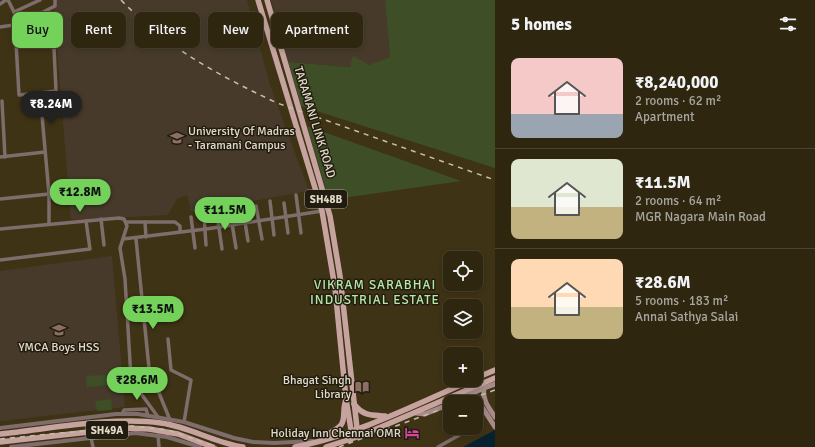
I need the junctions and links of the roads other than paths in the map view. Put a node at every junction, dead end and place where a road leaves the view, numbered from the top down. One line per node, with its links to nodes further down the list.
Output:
1 (8, 0): 6 (street); 7 (street)
2 (40, 0): 7 (street)
3 (55, 0): 8 (street)
4 (258, 0): 26 (main road, TARAMANI LINK ROAD / SH48B)
5 (267, 0): 69 (main road, TARAMANI LINK ROAD / SH48B)
6 (0, 4)
7 (14, 12)
8 (43, 12)
9 (12, 25): 10 (street)
10 (0, 27)
11 (16, 48): 13 (street)
12 (54, 48): 13 (street)
13 (40, 93): 15 (street)
14 (2, 101): 17 (street)
15 (45, 152): 17 (street); 18 (street)
16 (0, 157): 17 (street)
17 (5, 157)
18 (48, 194): 20 (street); 39 (street)
19 (296, 195): 28 (street)
20 (0, 199)
21 (270, 201): 32 (street)
22 (284, 203): 30 (street)
23 (256, 206): 34 (street)
24 (243, 209): 38 (street)
25 (230, 211): 40 (street)
26 (322, 211): 28 (street); 68 (main road, TARAMANI LINK ROAD / SH48B)
27 (217, 214): 41 (street)
28 (298, 214): 30 (street); 47 (street)
29 (204, 215): 43 (street)
30 (286, 216): 32 (street); 46 (street)
31 (191, 217): 44 (street)
32 (272, 218): 34 (street); 48 (street)
33 (101, 219): 35 (street); 36 (street); 54 (street)
34 (259, 220): 38 (street); 52 (street)
35 (86, 221): 39 (street); 59 (street)
36 (126, 222): 37 (street); 50 (street)
37 (145, 222): 45 (street); 49 (street)
38 (245, 223): 40 (street); 53 (street)
39 (49, 224): 42 (street)
40 (232, 225): 41 (street); 57 (street)
41 (219, 227): 43 (street); 58 (street)
42 (0, 229)
43 (206, 229): 44 (street); 55 (street)
44 (192, 230): 45 (street); 56 (street)
45 (180, 232): 49 (street)
46 (288, 233)
47 (301, 233)
48 (274, 235)
49 (146, 237): 51 (street)
50 (123, 239): 51 (street); 74 (street)
51 (136, 239): 76 (street)
52 (262, 239)
53 (248, 241)
54 (104, 245)
55 (206, 245)
56 (195, 248)
57 (236, 248)
58 (222, 250)
59 (0, 260)
60 (168, 339): 77 (street)
61 (495, 370): 62 (main road)
62 (483, 375)
63 (495, 378): 72 (main road)
64 (495, 384): 66 (main road)
65 (456, 387): 73 (main road)
66 (484, 388): 67 (main road); 71 (main road)
67 (469, 395)
68 (346, 399): 80 (main road, TARAMANI LINK ROAD / SH48B); 89 (main road, SH48B)
69 (354, 404): 73 (main road); 80 (main road, TARAMANI LINK ROAD / SH48B)
70 (443, 407): 72 (main road)
71 (485, 408): 75 (main road); 78 (main road)
72 (416, 413): 88 (main road)
73 (389, 416): 80 (main road)
74 (158, 417): 76 (street); 79 (street)
75 (495, 417)
76 (170, 420): 77 (street)
77 (184, 422): 81 (street)
78 (495, 426)
79 (0, 428)
80 (354, 429): 88 (main road); 89 (main road)
81 (204, 430): 83 (main road); 89 (street)
82 (15, 432): 83 (main road, SH49A); 84 (main road, SH49A); 90 (main road)
83 (198, 433): 98 (main road, SH49A)
84 (0, 434)
85 (160, 434): 87 (street); 90 (main road, SH49A); 95 (street); 96 (street); 97 (main road, SH49A)
86 (459, 435): 100 (street)
87 (91, 438): 93 (street); 94 (street)
88 (352, 439): 92 (main road)
89 (319, 440): 99 (main road)
90 (16, 441): 91 (main road, SH49A)
91 (0, 442)
92 (330, 446)
93 (11, 447)
94 (93, 447)
95 (159, 447)
96 (200, 447)
97 (213, 447)
98 (243, 447)
99 (295, 447)
100 (438, 447)

